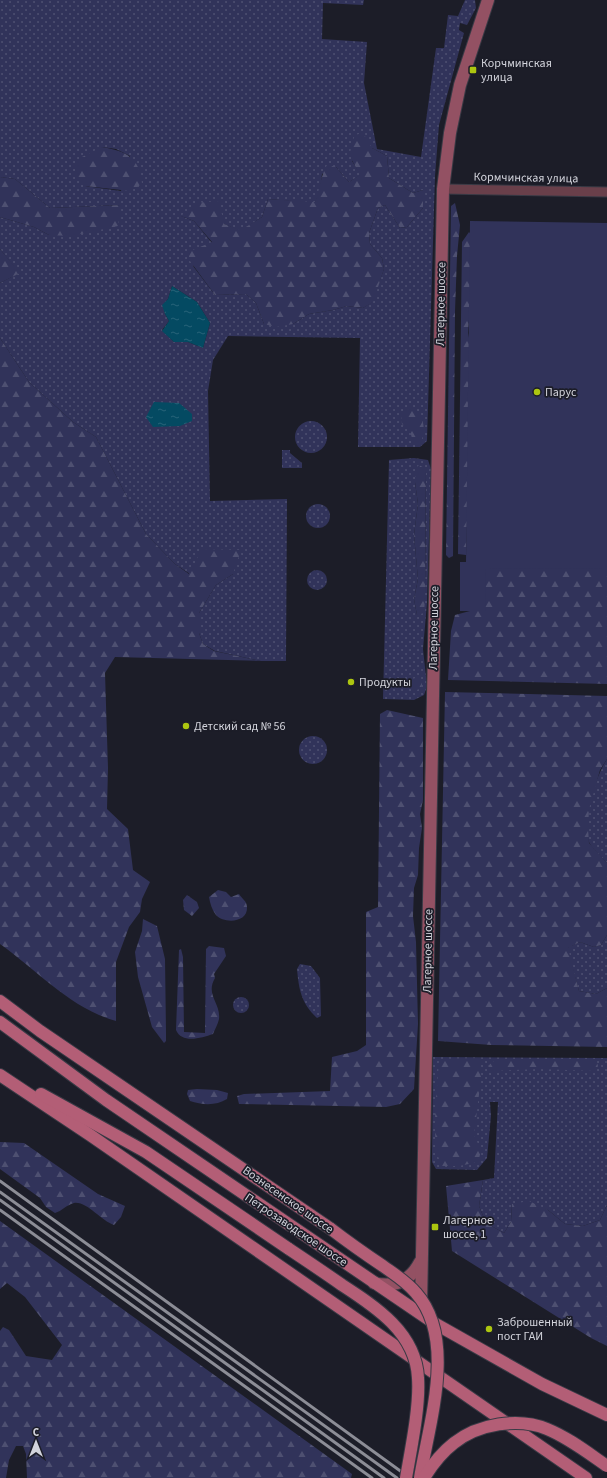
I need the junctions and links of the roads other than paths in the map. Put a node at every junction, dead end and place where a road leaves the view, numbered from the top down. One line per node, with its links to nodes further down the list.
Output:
1 (488, 0): 2 (street, Лагерное шоссе)
2 (444, 189): 3 (street, Кормчинская улица); 8 (street, Лагерное шоссе)
3 (607, 192)
4 (0, 1001): 14 (main road, Вознесенское шоссе, bridge)
5 (0, 1022): 9 (main road, Петрозаводское шоссе)
6 (0, 1072): 13 (main road, bridge)
7 (0, 1075): 16 (main road)
8 (421, 1261): 9 (street); 10 (street, Лагерное шоссе)
9 (374, 1283): 10 (main road, Петрозаводское шоссе)
10 (421, 1315): 11 (main road, Петрозаводское шоссе)
11 (607, 1415)
12 (607, 1466): 15 (main road, bridge)
13 (406, 1478)
14 (420, 1478)
15 (424, 1478)
16 (586, 1478)

